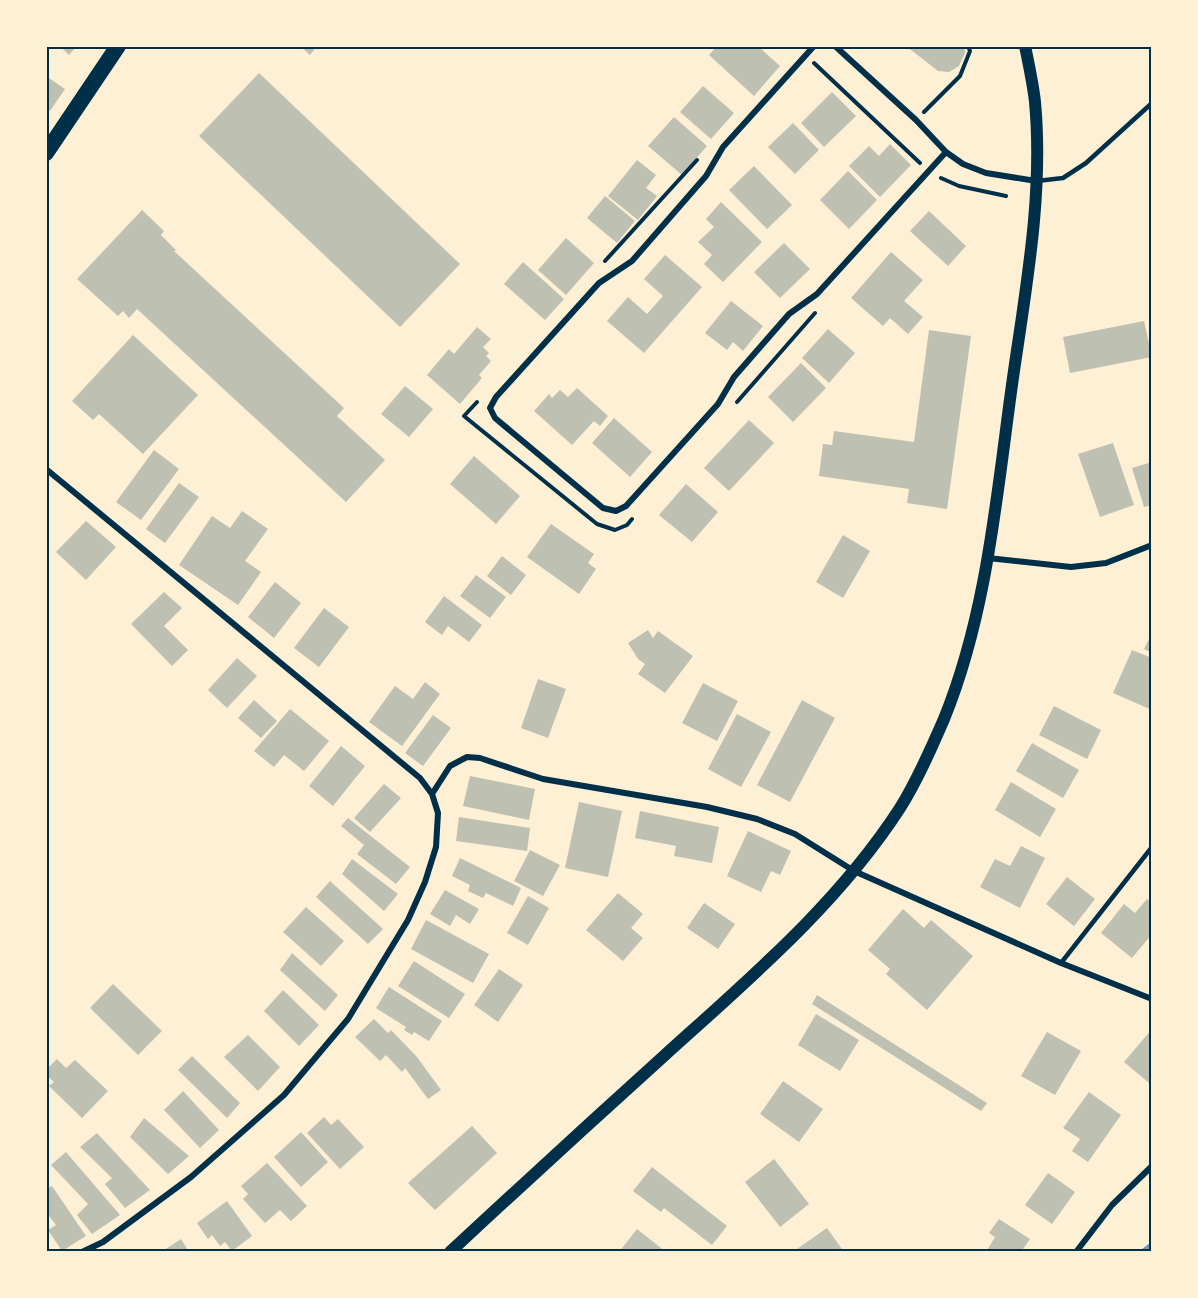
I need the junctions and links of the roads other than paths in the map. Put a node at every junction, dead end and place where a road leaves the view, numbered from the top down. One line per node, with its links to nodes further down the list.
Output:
1 (118, 46): 7 (highway)
2 (814, 46): 6 (street)
3 (835, 46): 6 (street)
4 (1025, 46): 8 (main road)
5 (1152, 103): 8 (lane)
6 (946, 152): 8 (street)
7 (46, 153)
8 (1037, 181): 11 (main road)
9 (46, 469): 12 (street)
10 (1152, 545): 11 (street)
11 (988, 558): 14 (main road)
12 (432, 794): 14 (street); 18 (street)
13 (1152, 847): 15 (lane)
14 (854, 871): 15 (street); 19 (main road)
15 (1061, 963): 16 (street)
16 (1152, 999)
17 (1152, 1166): 20 (street)
18 (82, 1251)
19 (450, 1251)
20 (1076, 1251)

